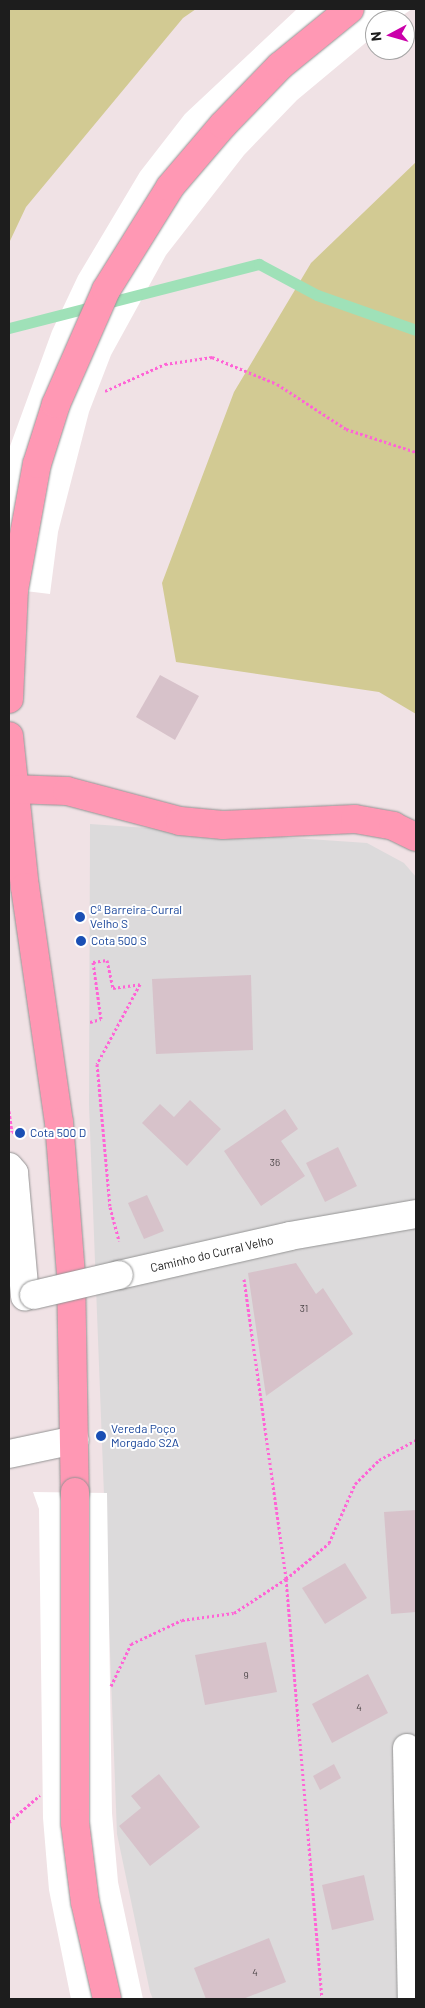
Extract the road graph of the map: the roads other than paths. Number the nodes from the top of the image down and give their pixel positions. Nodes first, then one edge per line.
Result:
1 (350, 9) edge
2 (9, 699) edge
3 (9, 736) edge
4 (13, 789) junction
5 (416, 836) edge
6 (9, 1167) edge
7 (12, 1195) edge
8 (416, 1214) edge
9 (23, 1297) edge
10 (75, 1440) junction
11 (9, 1454) edge
12 (406, 1748) dead end
13 (107, 1999) edge
14 (412, 1999) edge

1 - 2 main road
3 - 4 main road
4 - 5 main road
4 - 10 main road
6 - 7 street
7 - 9 street
8 - 9 street, Caminho do Curral Velho, bridge
10 - 11 street
10 - 13 main road, bridge
12 - 14 street

